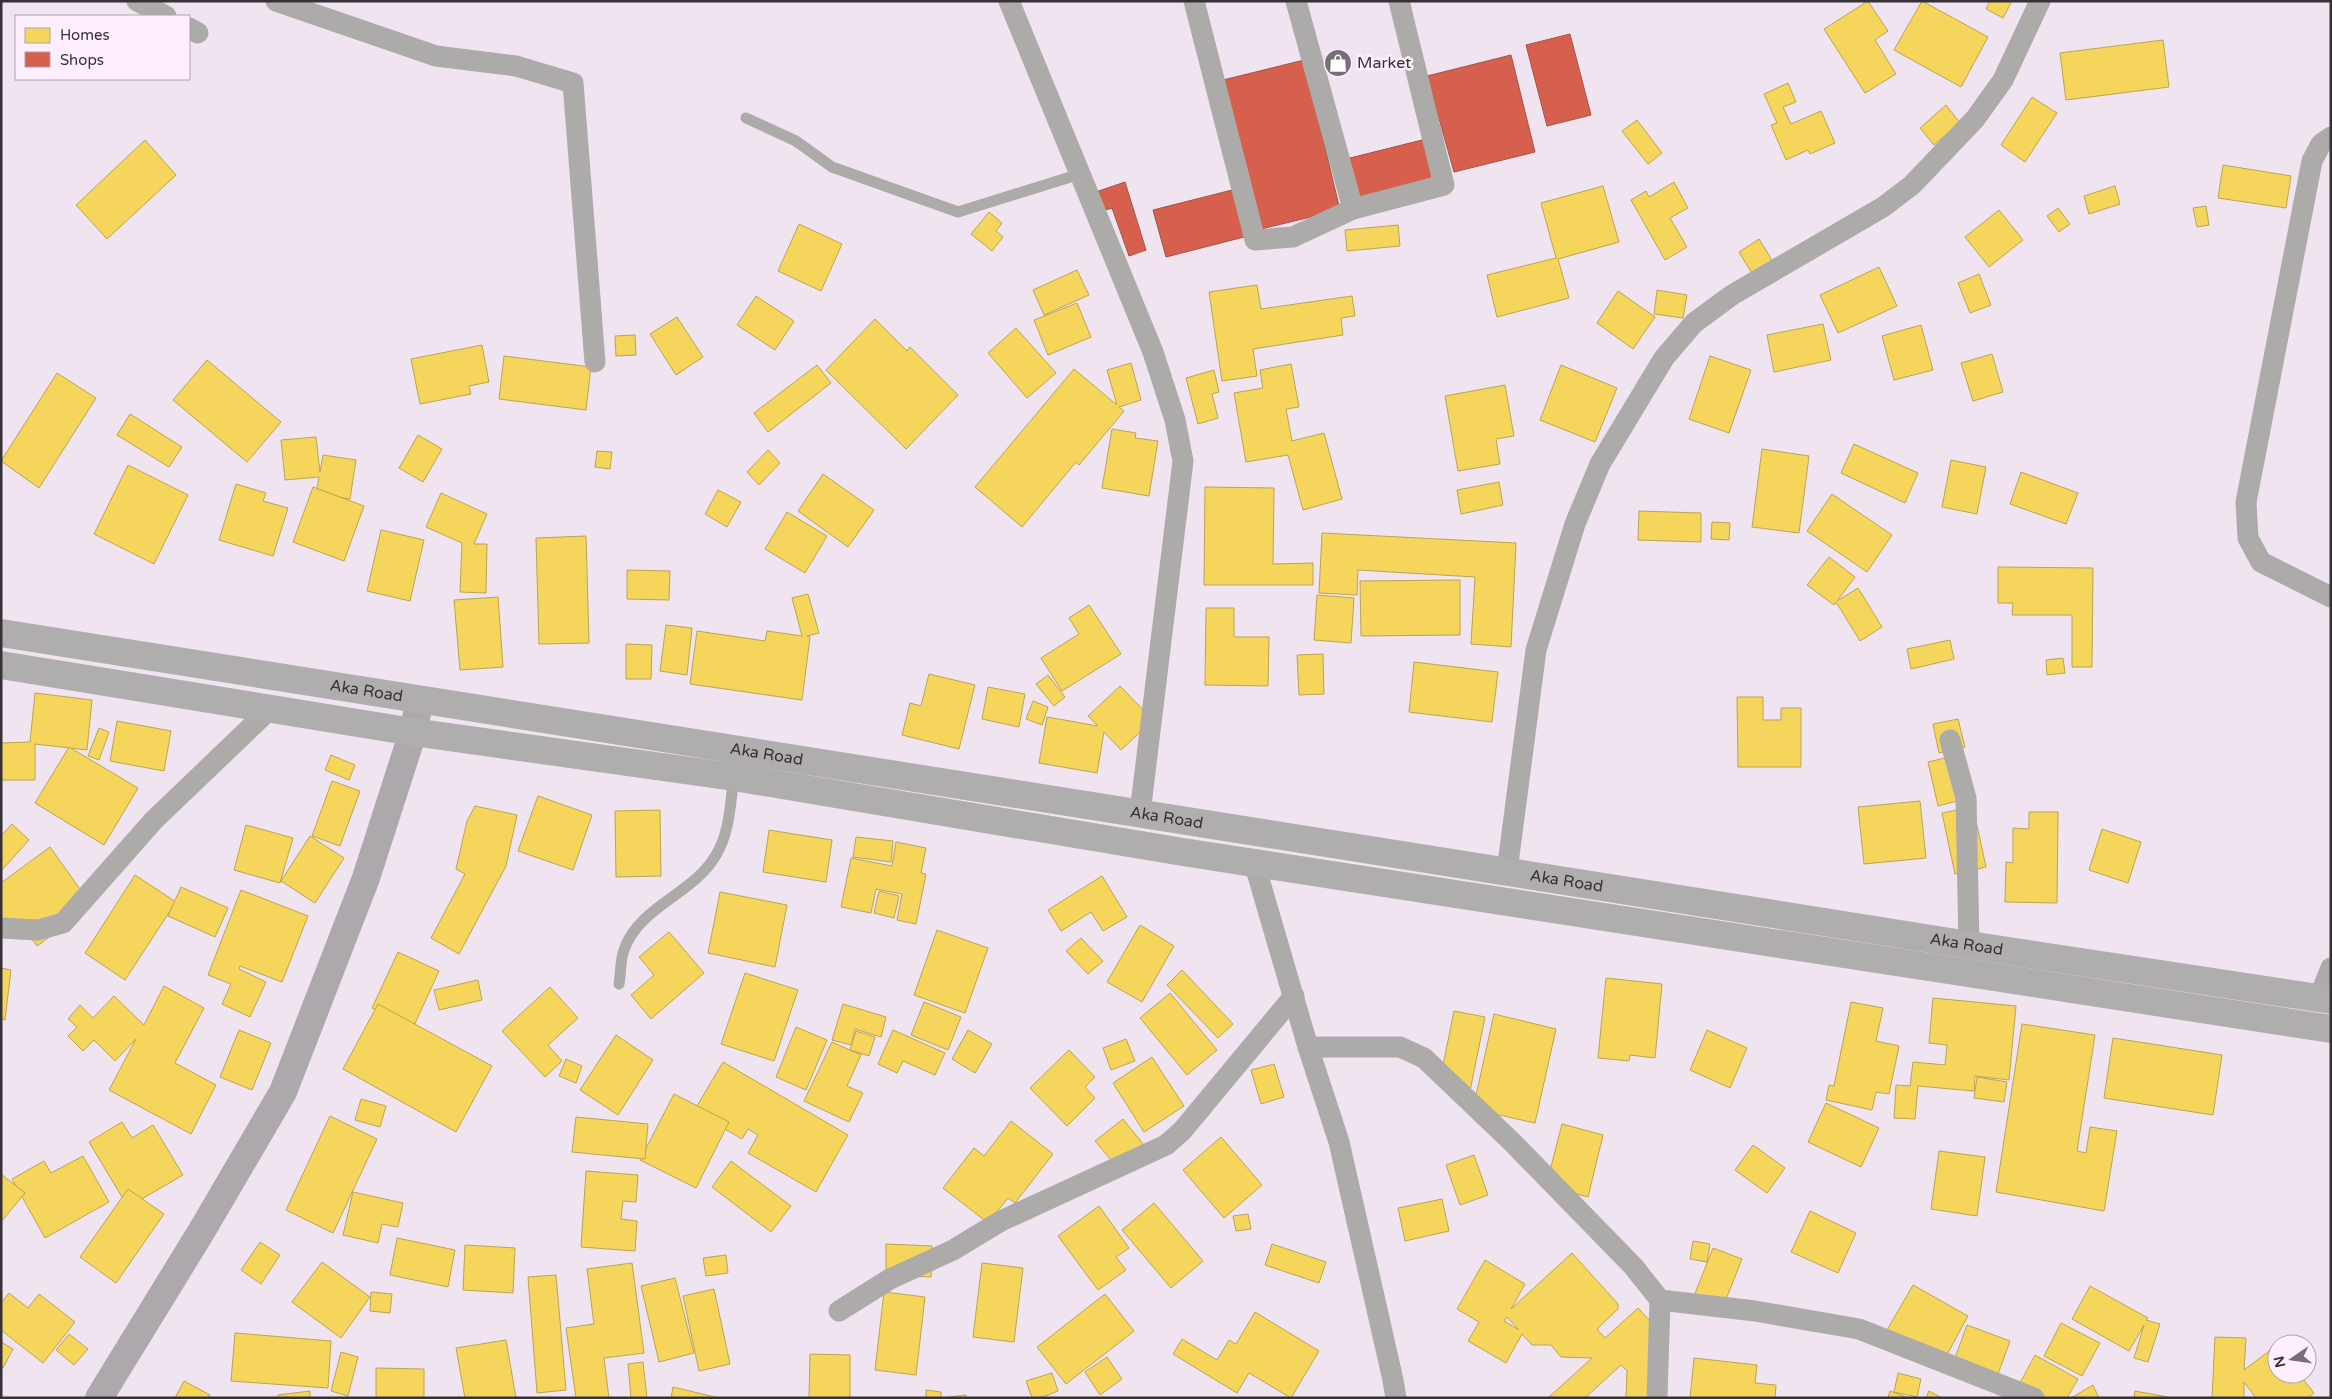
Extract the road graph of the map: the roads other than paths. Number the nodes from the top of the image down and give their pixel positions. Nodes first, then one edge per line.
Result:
1 (137, 1) edge
2 (276, 1) edge
3 (1009, 1) edge
4 (1194, 1) edge
5 (1296, 1) edge
6 (1399, 1) edge
7 (2040, 1) edge
8 (164, 15) edge
9 (746, 118) dead end
10 (2331, 137) edge
11 (1080, 174) junction
12 (1353, 209) junction
13 (595, 362) dead end
14 (2331, 597) edge
15 (1, 633) edge
16 (1, 665) edge
17 (420, 700) junction
18 (271, 708) junction
19 (413, 732) junction
20 (1950, 740) dead end
21 (734, 777) junction
22 (1140, 813) junction
23 (1254, 862) junction
24 (1507, 871) junction
25 (1, 928) edge
26 (1969, 945) junction
27 (2331, 968) edge
28 (620, 984) dead end
29 (1294, 996) junction
30 (2325, 999) edge
31 (2331, 1029) edge
32 (1308, 1047) junction
33 (1660, 1300) junction
34 (838, 1311) dead end
35 (99, 1398) edge
36 (1396, 1398) edge
37 (1657, 1398) edge
38 (2034, 1398) edge

1 - 8 street
2 - 13 street
3 - 11 street
4 - 12 street
5 - 12 street
6 - 12 street
7 - 24 street
9 - 11 lane
10 - 14 street
11 - 22 street
15 - 17 main road, Aka Road
16 - 18 main road, Aka Road
17 - 19 street
17 - 22 main road, Aka Road
18 - 19 main road, Aka Road
18 - 25 street
19 - 21 main road, Aka Road
19 - 35 street
20 - 26 street
21 - 23 main road, Aka Road
21 - 28 lane
22 - 24 main road, Aka Road
23 - 29 street
23 - 31 main road, Aka Road
24 - 26 main road, Aka Road
26 - 30 main road, Aka Road
27 - 30 street
29 - 32 street
29 - 34 street
32 - 33 street
32 - 36 street
33 - 37 street
33 - 38 street

